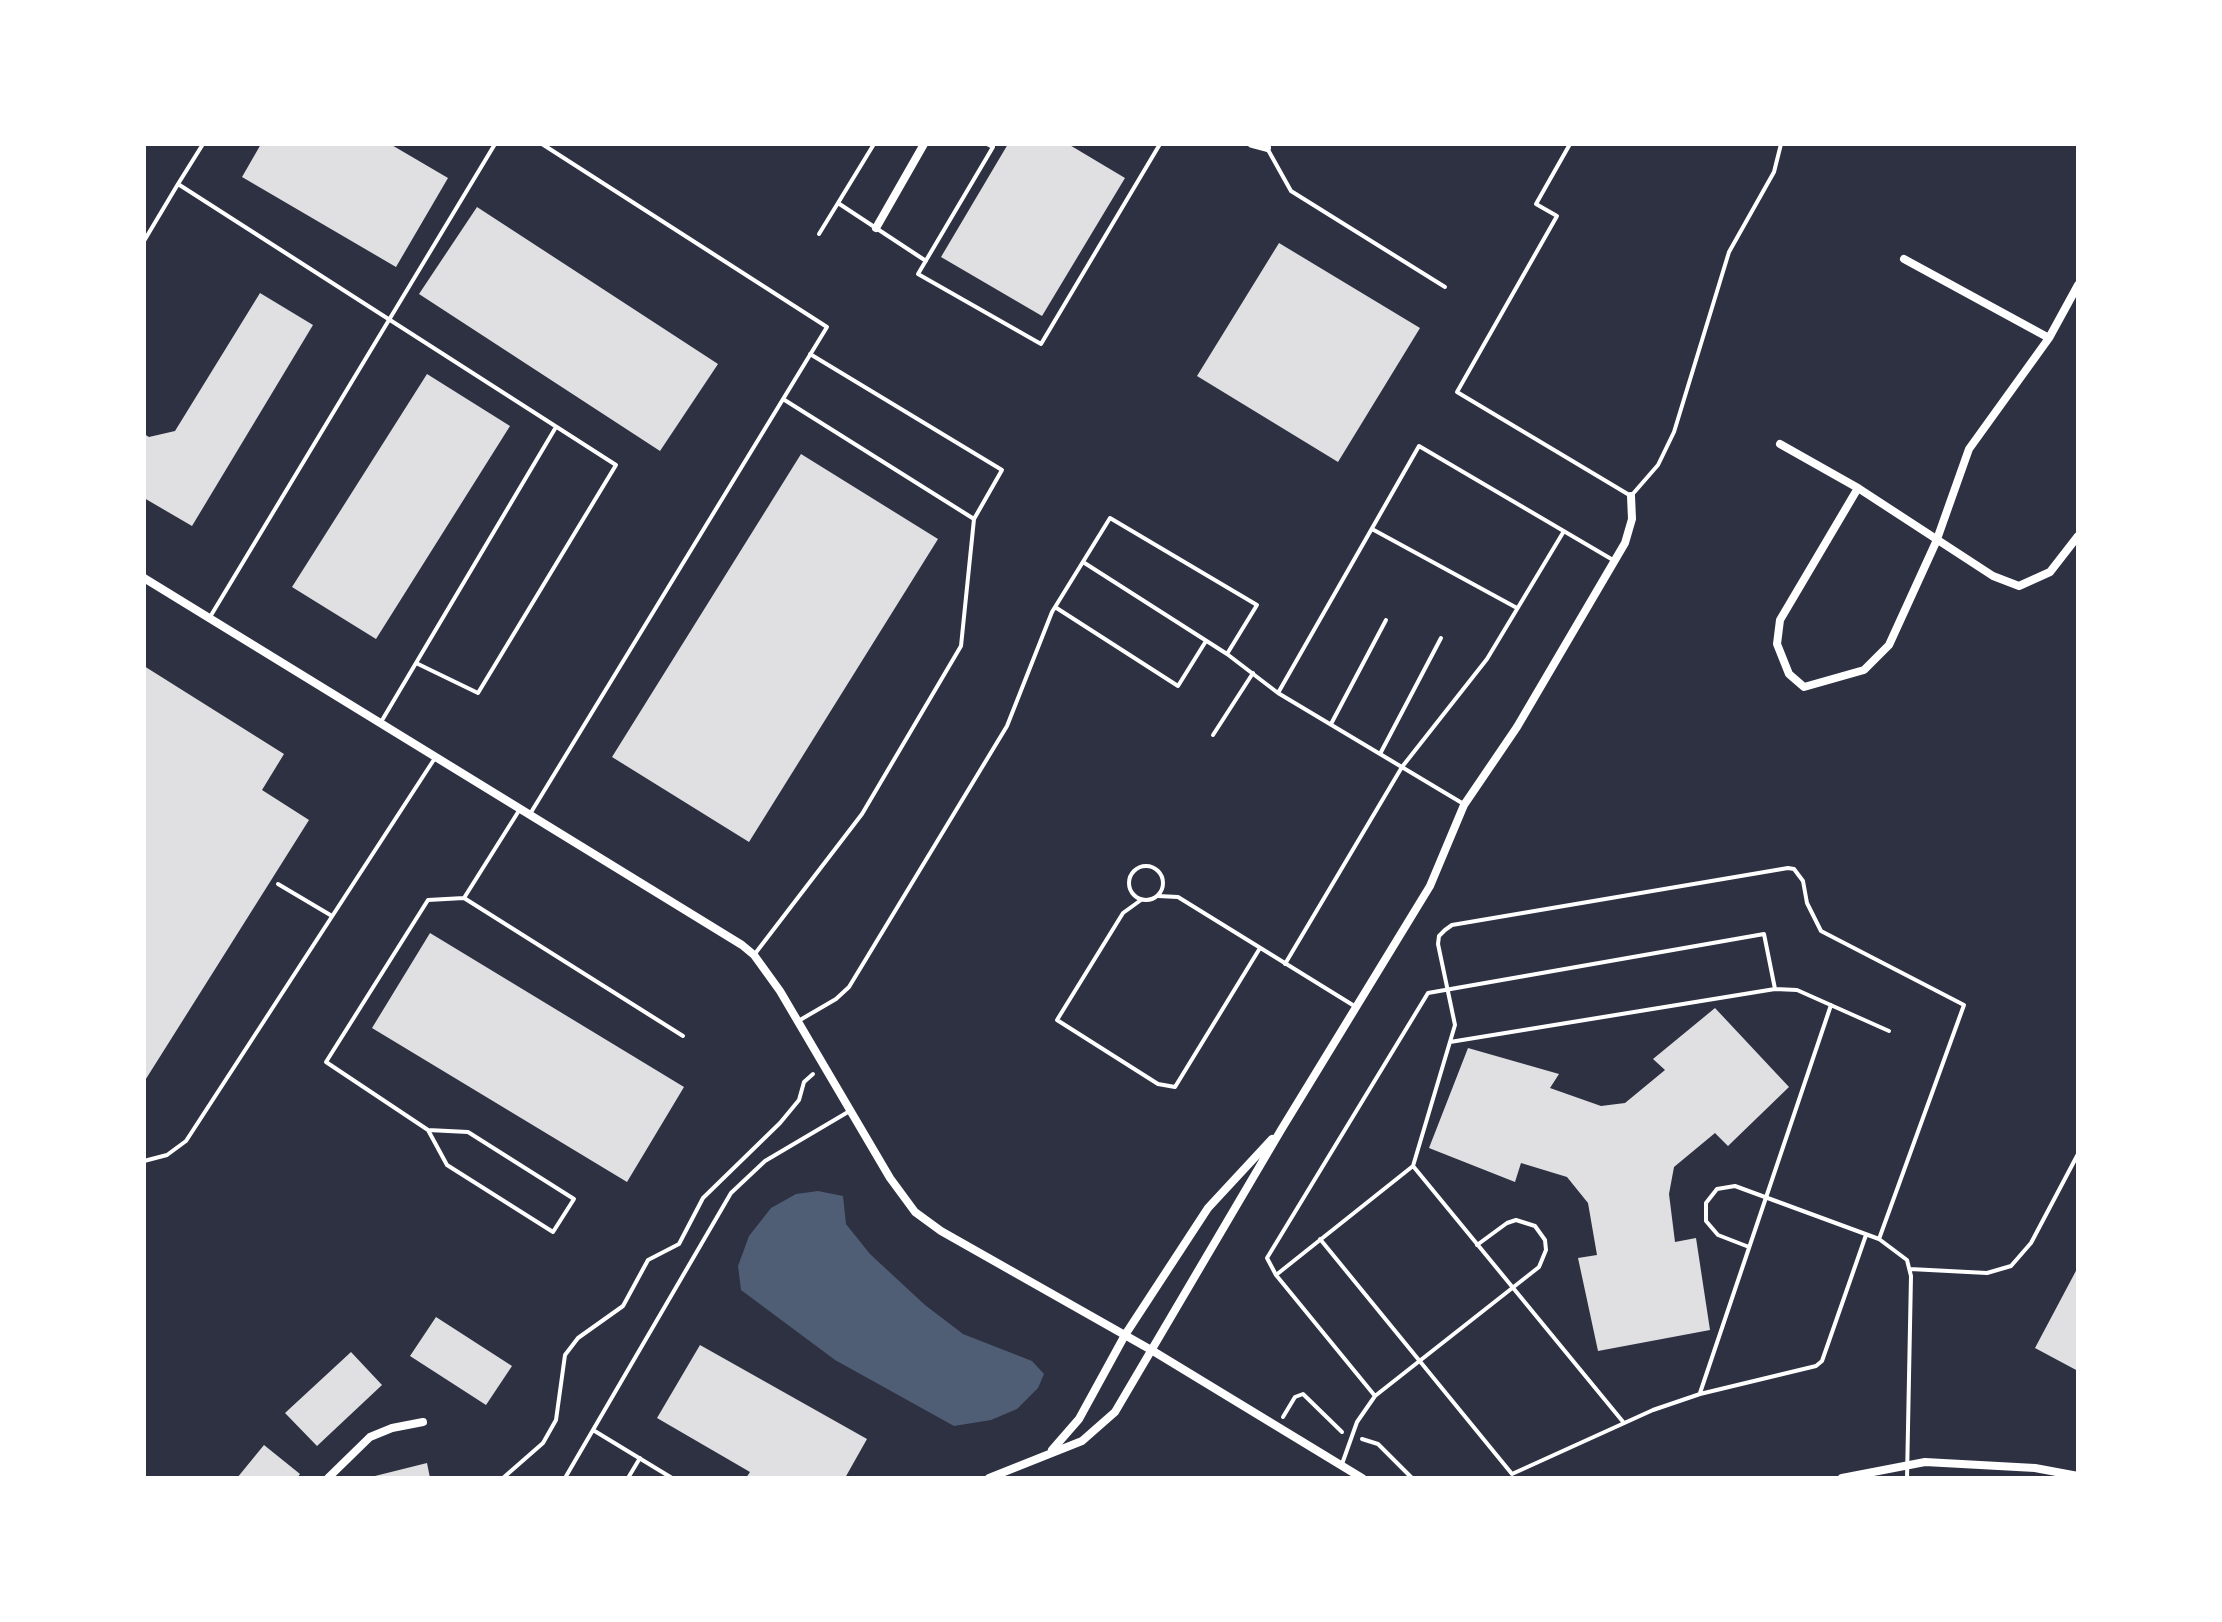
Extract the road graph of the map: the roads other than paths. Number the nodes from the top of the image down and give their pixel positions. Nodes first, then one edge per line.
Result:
1 (203, 144) edge
2 (495, 144) edge
3 (542, 144) edge
4 (874, 144) edge
5 (924, 144) edge
6 (987, 144) edge
7 (1160, 144) edge
8 (1252, 144) edge
9 (1570, 144) edge
10 (1781, 144) edge
11 (1267, 148) joint
12 (178, 184) junction
13 (838, 203) junction
14 (876, 228) junction
15 (819, 234) dead end
16 (144, 241) edge
17 (1904, 259) dead end
18 (926, 261) junction
19 (2078, 285) edge
20 (1445, 287) dead end
21 (389, 320) junction
22 (2049, 338) junction
23 (810, 354) junction
24 (783, 399) junction
25 (556, 427) junction
26 (1780, 444) dead end
27 (1858, 488) junction
28 (1631, 496) junction
29 (974, 519) junction
30 (1372, 529) junction
31 (1564, 531) junction
32 (2078, 536) edge
33 (1936, 542) junction
34 (1083, 562) junction
35 (1615, 562) junction
36 (144, 578) edge
37 (1055, 607) junction
38 (1517, 609) junction
39 (209, 619) junction
40 (1386, 620) dead end
41 (1441, 638) dead end
42 (1206, 641) junction
43 (1227, 654) junction
44 (416, 663) junction
45 (1253, 673) junction
46 (1278, 693) junction
47 (380, 724) junction
48 (1331, 724) junction
49 (1213, 735) dead end
50 (1380, 754) junction
51 (435, 758) junction
52 (1402, 767) junction
53 (1464, 805) junction
54 (520, 809) junction
55 (529, 815) junction
56 (278, 884) dead end
57 (1158, 896) junction
58 (464, 898) junction
59 (1141, 900) junction
60 (332, 916) junction
61 (1260, 948) junction
62 (754, 955) junction
63 (1285, 964) junction
64 (1775, 989) junction
65 (1447, 990) junction
66 (1831, 1005) junction
67 (1356, 1007) junction
68 (798, 1021) junction
69 (1889, 1031) dead end
70 (683, 1036) dead end
71 (1450, 1042) junction
72 (851, 1111) junction
73 (428, 1130) junction
74 (1281, 1130) junction
75 (2078, 1154) edge
76 (144, 1161) edge
77 (1413, 1166) junction
78 (1766, 1197) junction
79 (1866, 1235) junction
80 (1320, 1239) junction
81 (1879, 1239) junction
82 (1477, 1245) junction
83 (1749, 1247) junction
84 (1910, 1269) junction
85 (1276, 1275) junction
86 (1513, 1288) junction
87 (1125, 1335) junction
88 (1153, 1351) junction
89 (1419, 1361) junction
90 (1700, 1394) junction
91 (1375, 1396) junction
92 (423, 1422) dead end
93 (1624, 1423) junction
94 (593, 1430) junction
95 (1049, 1453) junction
96 (640, 1458) junction
97 (1342, 1464) junction
98 (1907, 1465) junction
99 (1000, 1476) edge
100 (2078, 1476) edge
101 (328, 1478) edge
102 (565, 1478) edge
103 (628, 1478) edge
104 (672, 1478) edge
105 (989, 1478) edge
106 (1362, 1478) edge
107 (1842, 1478) edge
108 (1907, 1478) edge

1 - 12 lane
2 - 21 lane
3 - 23 lane
4 - 13 lane
5 - 14 street
6 - 18 lane
7 - 18 lane
8 - 11 street
9 - 28 lane
10 - 28 lane
11 - 20 lane
12 - 16 lane
12 - 21 lane
13 - 14 lane
13 - 15 lane
14 - 18 lane
17 - 22 street
19 - 22 street
21 - 25 lane
21 - 39 lane
22 - 33 street
23 - 24 lane
23 - 29 lane
24 - 29 lane
24 - 55 lane
25 - 44 lane
25 - 44 lane
26 - 27 street
27 - 33 street
27 - 33 street
28 - 35 street
29 - 62 lane
30 - 31 lane
30 - 38 lane
30 - 46 lane
31 - 35 lane
31 - 38 lane
32 - 33 street
34 - 37 lane
34 - 42 lane
34 - 43 lane
35 - 53 street
36 - 39 street
37 - 42 lane
37 - 68 lane
38 - 52 lane
39 - 47 street
40 - 48 lane
41 - 50 lane
42 - 43 lane
43 - 45 lane
44 - 47 lane
45 - 46 lane
45 - 49 lane
46 - 48 lane
47 - 51 street
48 - 50 lane
50 - 52 lane
51 - 54 street
51 - 60 lane
52 - 53 lane
52 - 63 lane
53 - 67 street
54 - 55 street
54 - 58 lane
55 - 62 street
56 - 60 lane
57 - 59 lane
57 - 59 lane
57 - 61 lane
58 - 70 lane
58 - 73 lane
59 - 61 lane
60 - 76 lane
61 - 63 lane
62 - 68 street
63 - 67 lane
64 - 65 lane
64 - 66 lane
64 - 71 lane
65 - 71 lane
65 - 81 lane
65 - 85 lane
66 - 69 lane
66 - 78 lane
67 - 74 street
68 - 72 street
71 - 77 lane
72 - 87 street
72 - 94 lane
73 - 73 lane
74 - 87 street
74 - 88 street
75 - 84 lane
77 - 80 lane
77 - 82 lane
78 - 79 lane
78 - 83 lane
78 - 83 lane
79 - 81 lane
79 - 90 lane
80 - 85 lane
80 - 89 lane
81 - 84 lane
82 - 86 lane
82 - 86 lane
83 - 90 lane
84 - 98 lane
85 - 91 lane
86 - 89 lane
86 - 93 lane
87 - 88 street
87 - 95 street
88 - 95 street
88 - 97 street
89 - 91 lane
89 - 93 lane
90 - 93 lane
91 - 97 lane
92 - 101 street
94 - 96 lane
94 - 102 lane
95 - 99 street
96 - 103 lane
96 - 104 lane
97 - 106 street
98 - 100 street
98 - 107 street
98 - 108 lane
99 - 105 street

